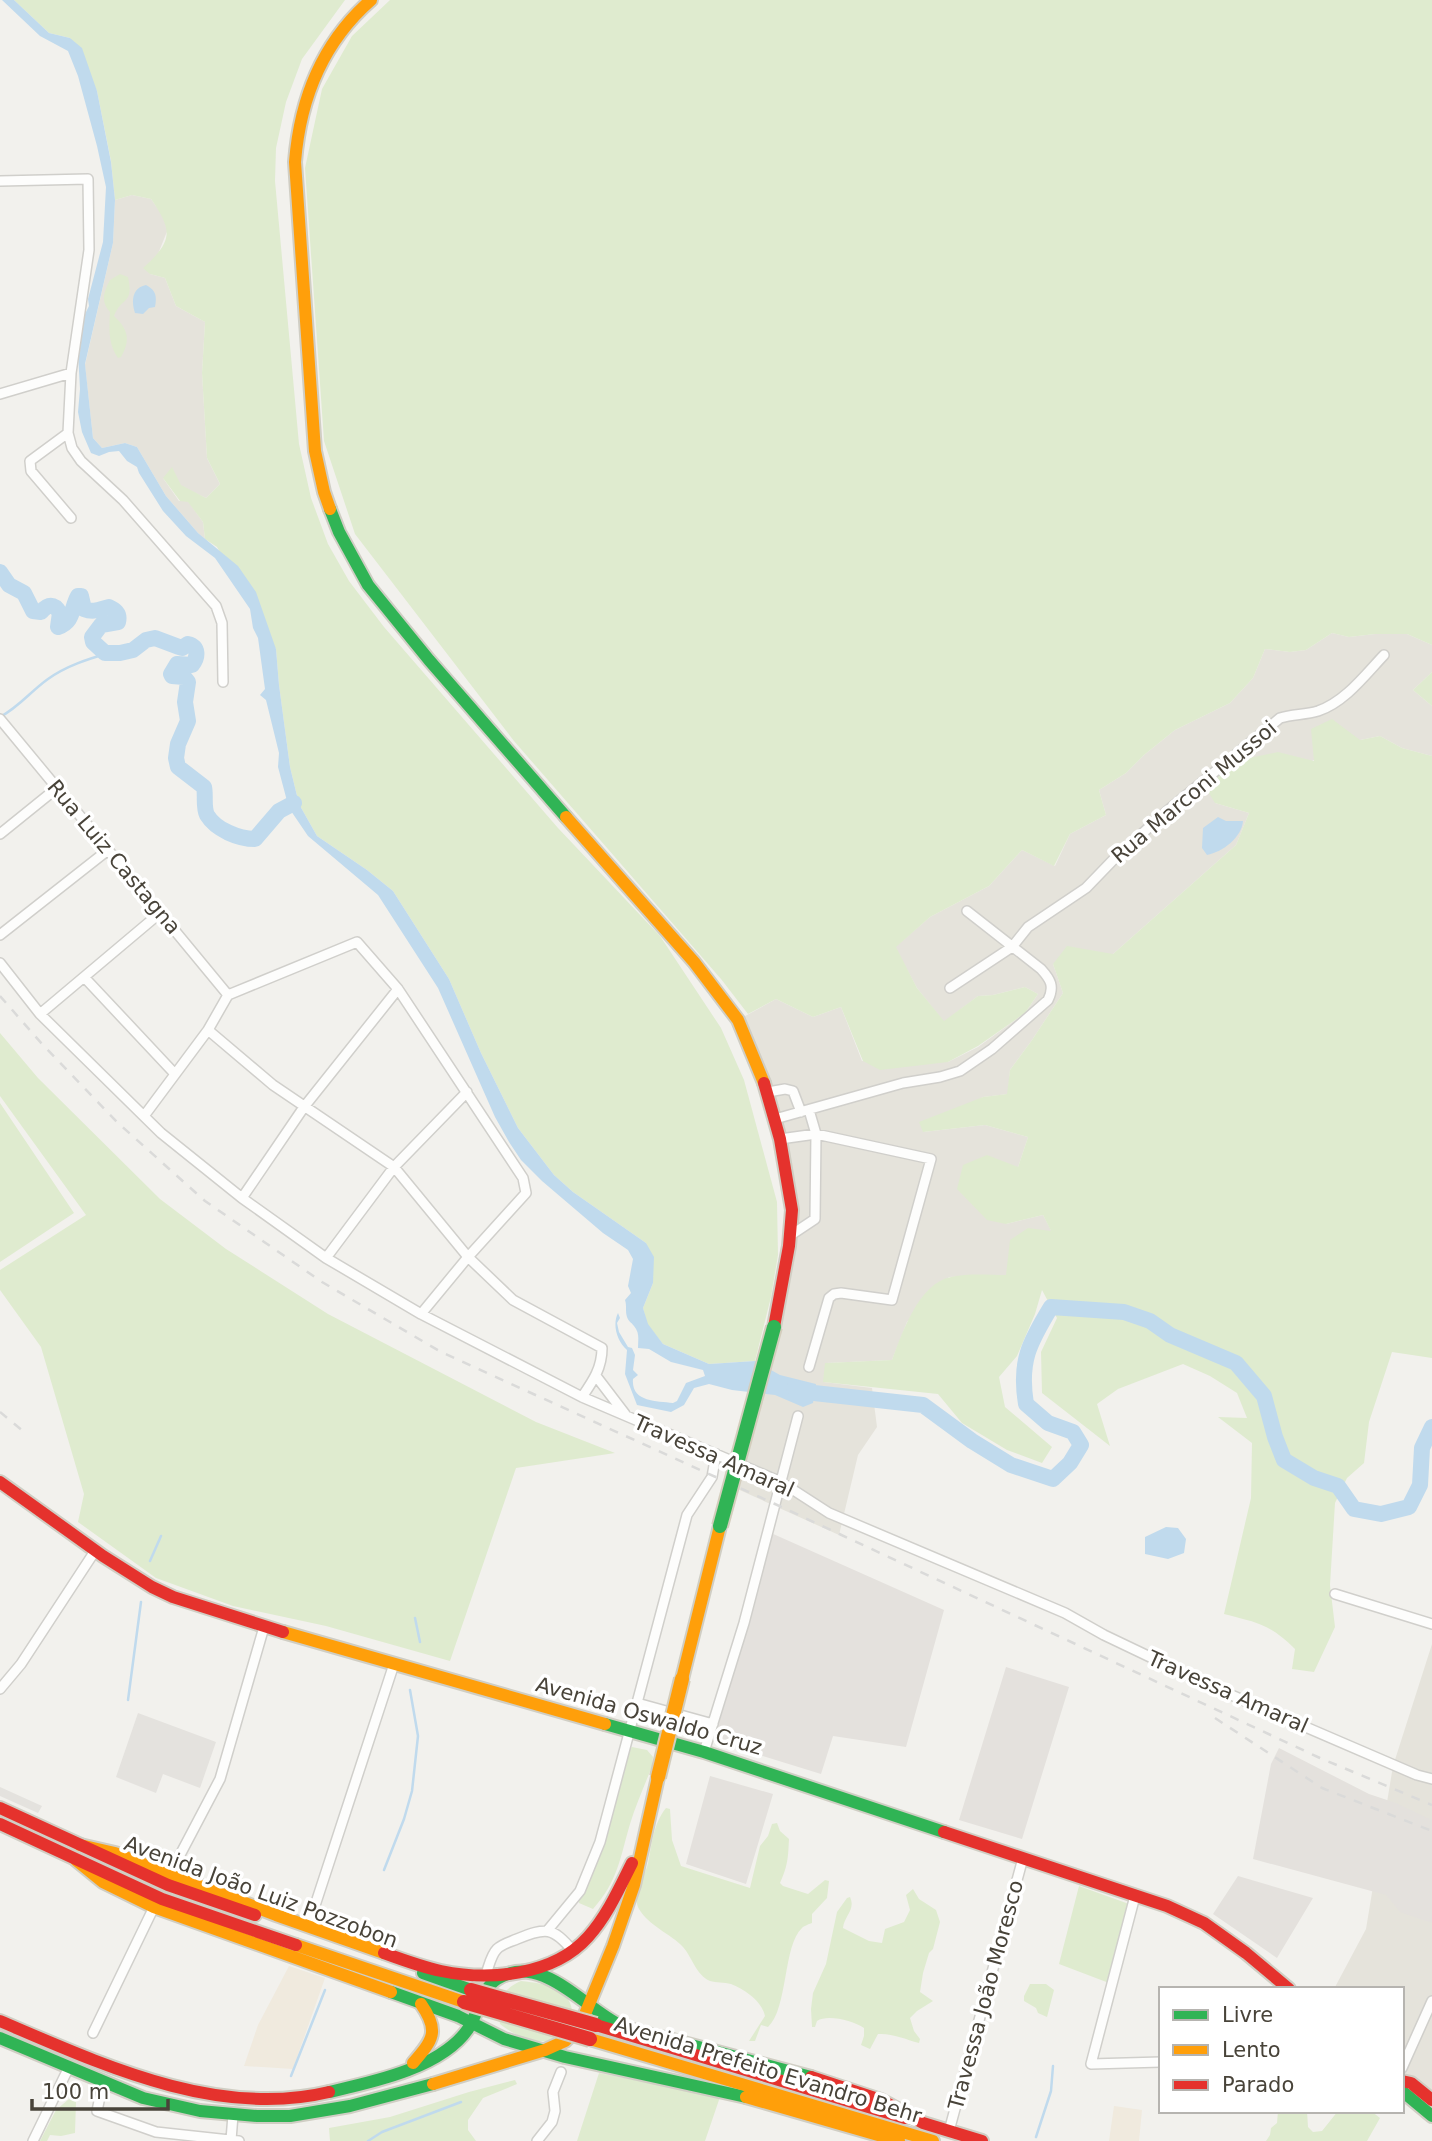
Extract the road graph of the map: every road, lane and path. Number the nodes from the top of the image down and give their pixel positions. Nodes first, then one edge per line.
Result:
1 (371, 0) edge
2 (0, 181) edge
3 (71, 373) junction
4 (0, 394) edge
5 (68, 433) junction
6 (71, 518) dead end
7 (1384, 655) dead end
8 (223, 682) dead end
9 (1, 723) edge
10 (57, 788) junction
11 (0, 834) edge
12 (108, 850) junction
13 (967, 911) dead end
14 (160, 913) junction
15 (0, 936) edge
16 (1012, 947) junction
17 (0, 963) edge
18 (84, 977) junction
19 (950, 988) dead end
20 (398, 989) junction
21 (228, 995) junction
22 (40, 1014) junction
23 (208, 1030) junction
24 (175, 1074) junction
25 (467, 1092) junction
26 (768, 1092) junction
27 (304, 1107) junction
28 (805, 1111) junction
29 (144, 1116) junction
30 (775, 1119) junction
31 (816, 1134) junction
32 (780, 1139) junction
33 (394, 1167) junction
34 (242, 1198) junction
35 (791, 1235) junction
36 (468, 1257) junction
37 (326, 1258) junction
38 (421, 1314) junction
39 (809, 1367) dead end
40 (597, 1376) junction
41 (582, 1397) junction
42 (798, 1416) dead end
43 (627, 1417) junction
44 (716, 1454) junction
45 (0, 1482) edge
46 (780, 1482) junction
47 (95, 1550) junction
48 (1335, 1594) dead end
49 (1432, 1625) edge
50 (264, 1627) junction
51 (394, 1664) junction
52 (0, 1689) edge
53 (637, 1703) junction
54 (713, 1724) junction
55 (629, 1731) junction
56 (704, 1752) junction
57 (1432, 1779) edge
58 (0, 1808) edge
59 (0, 1824) edge
60 (642, 1842) junction
61 (78, 1853) junction
62 (1023, 1858) junction
63 (170, 1874) junction
64 (1135, 1896) junction
65 (154, 1907) junction
66 (308, 1927) junction
67 (547, 1931) junction
68 (573, 1951) junction
69 (516, 1973) junction
70 (486, 1974) junction
71 (1287, 1987) edge
72 (1432, 2001) edge
73 (421, 2004) junction
74 (588, 2004) junction
75 (0, 2021) edge
76 (472, 2022) junction
77 (593, 2032) junction
78 (93, 2033) dead end
79 (0, 2038) edge
80 (545, 2050) junction
81 (1159, 2062) edge
82 (1404, 2064) edge
83 (69, 2067) junction
84 (409, 2068) junction
85 (561, 2071) dead end
86 (1404, 2081) edge
87 (103, 2082) junction
88 (1404, 2093) edge
89 (1432, 2100) edge
90 (233, 2115) junction
91 (1432, 2116) edge
92 (923, 2123) junction
93 (949, 2131) junction
94 (231, 2140) edge
95 (33, 2141) edge
96 (239, 2141) edge
97 (537, 2141) edge
98 (899, 2141) edge
99 (933, 2141) edge
100 (982, 2141) edge

1 - 26 main road
2 - 3 street
3 - 4 street
3 - 5 street
5 - 6 street
5 - 8 street
7 - 16 street, Rua Marconi Mussoi
9 - 10 street, Rua Luiz Castagna
10 - 11 street
10 - 12 street, Rua Luiz Castagna
12 - 14 street, Rua Luiz Castagna
12 - 15 street
13 - 16 street
14 - 18 street
14 - 21 street, Rua Luiz Castagna
16 - 19 street, Rua Marconi Mussoi
16 - 28 street
17 - 22 street, Travessa Amaral
18 - 22 street
18 - 24 street
20 - 21 street
20 - 25 street
20 - 27 street
21 - 23 street
22 - 29 street, Travessa Amaral
23 - 24 street
23 - 27 street
24 - 29 street
25 - 33 street
25 - 36 street
26 - 28 street
26 - 30 main road
27 - 33 street
27 - 34 street
28 - 30 street
28 - 31 street
29 - 34 street, Travessa Amaral
30 - 32 main road
31 - 32 street
31 - 35 street
31 - 39 street
32 - 35 main road
33 - 36 street
33 - 37 street
34 - 37 street, Travessa Amaral
35 - 60 main road, bridge
36 - 38 street
36 - 40 street
37 - 38 street, Travessa Amaral
38 - 41 street, Travessa Amaral
40 - 41 street
40 - 43 street
41 - 43 street, Travessa Amaral
42 - 46 street
43 - 44 street, Travessa Amaral
44 - 46 street, Travessa Amaral
44 - 53 street
45 - 47 main road, Avenida Oswaldo Cruz
46 - 54 street
46 - 57 street, Travessa Amaral
47 - 50 main road, Avenida Oswaldo Cruz
47 - 52 street
48 - 49 street
50 - 51 main road, Avenida Oswaldo Cruz
50 - 63 street
51 - 55 main road, Avenida Oswaldo Cruz
51 - 66 street
53 - 54 street
53 - 55 street
54 - 56 street
55 - 56 main road, Avenida Oswaldo Cruz
55 - 67 street
56 - 62 main road, Avenida Oswaldo Cruz
58 - 61 main road, Avenida João Luiz Pozzobon
59 - 61 main road, Avenida João Luiz Pozzobon
60 - 68 main road
60 - 74 main road
61 - 63 main road
61 - 65 main road
61 - 77 main road, Avenida João Luiz Pozzobon, bridge
62 - 64 main road, Avenida Oswaldo Cruz
62 - 93 street, Travessa João Moresco
63 - 66 main road
64 - 71 main road, Avenida Oswaldo Cruz
64 - 81 street
65 - 73 main road
65 - 78 street
66 - 70 main road
67 - 68 street
67 - 70 street
68 - 69 main road
69 - 70 main road
69 - 74 main road
69 - 76 main road
72 - 82 street
73 - 76 main road
73 - 84 main road
74 - 80 main road
74 - 92 main road, Avenida Prefeito Evandro Behr
75 - 84 main road
76 - 80 main road
76 - 84 main road
77 - 92 main road, Avenida Prefeito Evandro Behr
77 - 99 main road, Avenida Prefeito Evandro Behr
79 - 83 main road
80 - 90 main road
80 - 98 main road, Avenida Prefeito Evandro Behr
83 - 87 main road
83 - 95 street
85 - 97 street
86 - 89 main road
87 - 90 main road
87 - 94 street
88 - 91 main road
90 - 94 street
92 - 93 main road, Avenida Prefeito Evandro Behr
93 - 100 main road, Avenida Prefeito Evandro Behr
94 - 96 street

